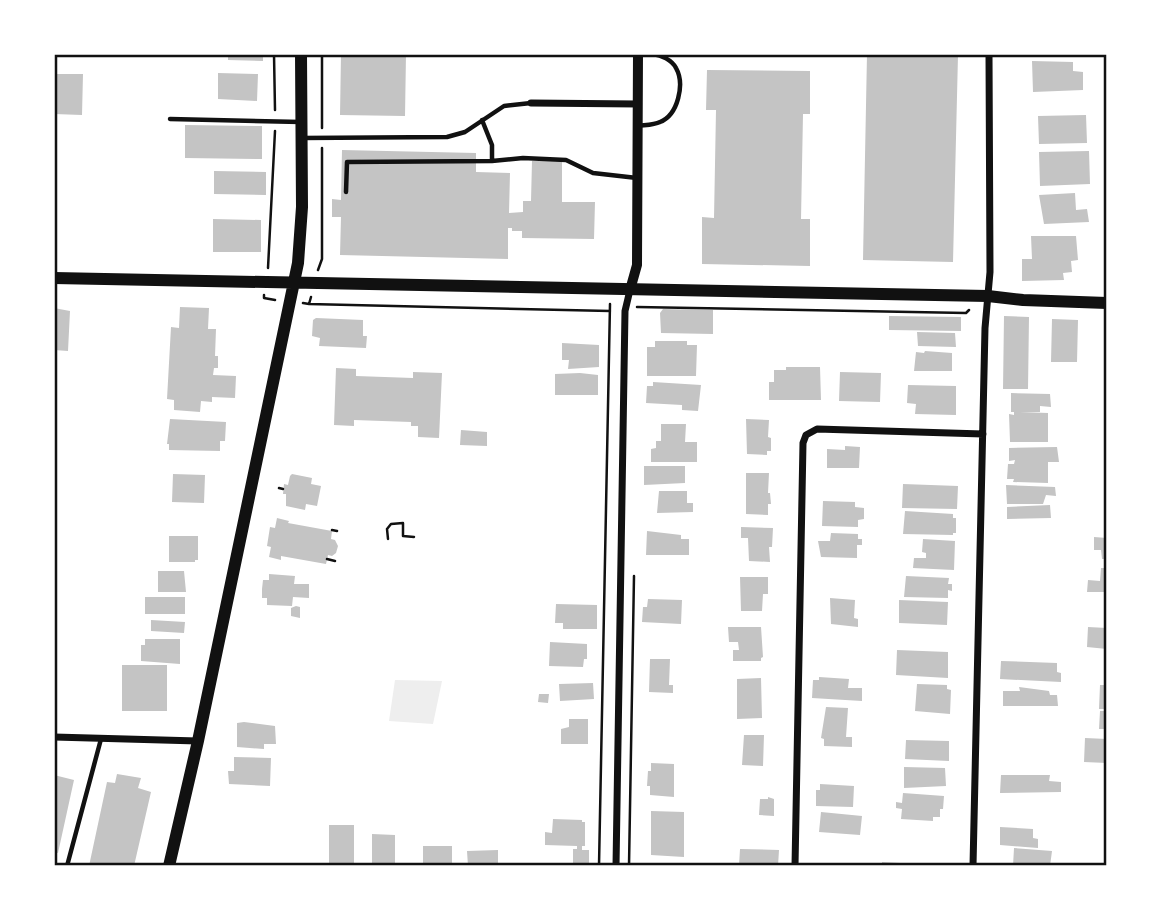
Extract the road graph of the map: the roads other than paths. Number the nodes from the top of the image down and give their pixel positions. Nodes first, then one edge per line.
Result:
1 (301, 54) edge
2 (638, 54) edge
3 (653, 54) edge
4 (989, 54) edge
5 (531, 103) joint
6 (638, 104) junction
7 (170, 119) dead end
8 (482, 120) junction
9 (301, 122) junction
10 (637, 126) junction
11 (302, 138) junction
12 (492, 162) junction
13 (637, 178) junction
14 (346, 192) dead end
15 (54, 278) edge
16 (293, 281) junction
17 (630, 290) junction
18 (988, 296) junction
19 (1107, 303) edge
20 (983, 434) junction
21 (54, 737) edge
22 (101, 738) junction
23 (198, 741) junction
24 (67, 866) edge
25 (169, 866) edge
26 (616, 866) edge
27 (795, 866) edge
28 (973, 866) edge

1 - 9 main road
2 - 6 street
3 - 10 lane
4 - 18 street
5 - 6 street
5 - 8 lane
6 - 10 street
7 - 9 lane
8 - 11 lane
8 - 12 lane
9 - 11 main road
10 - 13 street
11 - 16 main road
12 - 13 lane
12 - 14 lane
13 - 17 street
15 - 16 main road
16 - 17 main road
16 - 23 main road
17 - 18 main road
17 - 26 street
18 - 19 main road
18 - 20 street
20 - 27 street
20 - 28 street
21 - 22 street
22 - 23 street
22 - 24 lane
23 - 25 main road

